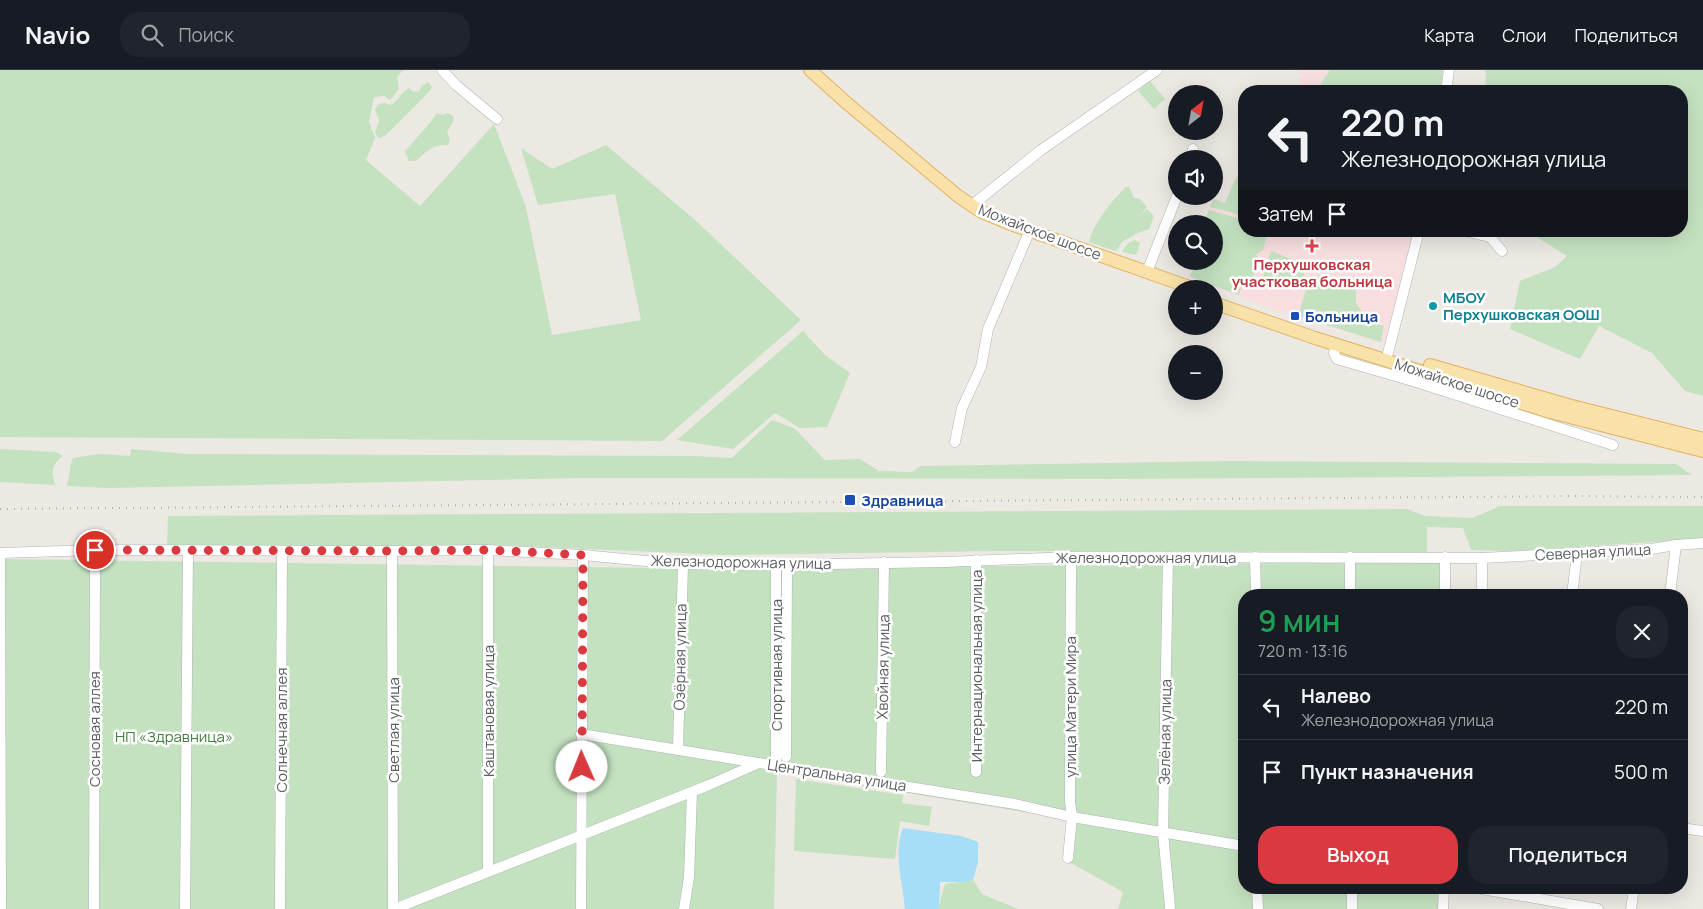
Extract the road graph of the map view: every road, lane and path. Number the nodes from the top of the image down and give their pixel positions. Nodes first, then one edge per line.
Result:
1 (442, 70) edge
2 (800, 70) edge
3 (810, 70) edge
4 (1158, 70) edge
5 (1449, 70) edge
6 (1447, 85) edge
7 (497, 119) dead end
8 (1173, 205) edge
9 (972, 206) junction
10 (1027, 237) junction
11 (1417, 237) edge
12 (1490, 237) edge
13 (1502, 251) dead end
14 (1147, 272) junction
15 (1169, 280) edge
16 (1168, 287) edge
17 (1223, 299) edge
18 (1223, 306) edge
19 (1336, 345) junction
20 (1388, 353) junction
21 (1642, 430) junction
22 (1703, 439) edge
23 (955, 442) dead end
24 (1613, 444) dead end
25 (1703, 450) edge
26 (1703, 543) edge
27 (1676, 545) junction
28 (95, 550) junction
29 (188, 550) junction
30 (282, 550) junction
31 (488, 550) junction
32 (392, 551) junction
33 (0, 553) edge
34 (1577, 554) junction
35 (583, 555) junction
36 (1071, 557) junction
37 (1168, 557) junction
38 (1255, 557) junction
39 (1350, 557) junction
40 (1445, 557) junction
41 (1482, 558) junction
42 (976, 560) junction
43 (884, 562) junction
44 (683, 564) junction
45 (776, 565) junction
46 (788, 565) junction
47 (1256, 589) edge
48 (1350, 589) edge
49 (1445, 589) edge
50 (1482, 589) edge
51 (1573, 589) edge
52 (1671, 589) edge
53 (581, 734) junction
54 (678, 750) junction
55 (786, 757) dead end
56 (759, 763) junction
57 (776, 766) junction
58 (881, 772) dead end
59 (976, 772) dead end
60 (692, 792) junction
61 (1072, 817) junction
62 (1688, 829) edge
63 (1703, 831) edge
64 (1163, 833) junction
65 (582, 835) junction
66 (1238, 845) edge
67 (1068, 858) dead end
68 (488, 872) junction
69 (1257, 894) edge
70 (1352, 894) edge
71 (1444, 894) edge
72 (1514, 894) edge
73 (1633, 894) edge
74 (1170, 906) dead end
75 (1258, 908) edge
76 (1, 909) edge
77 (94, 909) edge
78 (186, 909) edge
79 (280, 909) edge
80 (393, 909) edge
81 (581, 909) edge
82 (684, 909) edge
83 (1352, 909) edge
84 (1443, 909) edge
85 (1598, 909) edge
86 (1631, 909) edge

1 - 7 street
2 - 10 main road, Можайское шоссе
3 - 9 main road, Можайское шоссе
4 - 9 street
5 - 6 street
8 - 14 street
9 - 14 main road, Можайское шоссе
10 - 16 main road, Можайское шоссе
10 - 23 street
11 - 20 street
12 - 13 street
14 - 15 main road, Можайское шоссе
17 - 20 main road, Можайское шоссе
18 - 19 main road, Можайское шоссе
19 - 21 main road, Можайское шоссе
19 - 24 street
20 - 21 main road, Можайское шоссе
21 - 22 main road, Можайское шоссе
21 - 25 main road, Можайское шоссе
26 - 27 street, Северная улица
27 - 34 street, Северная улица
27 - 52 street
28 - 29 street, Железнодорожная улица
28 - 33 street, Железнодорожная улица
28 - 77 street, Сосновая аллея
29 - 30 street, Железнодорожная улица
29 - 78 street
30 - 32 street, Железнодорожная улица
30 - 79 street, Солнечная аллея
31 - 32 street, Железнодорожная улица
31 - 35 street, Железнодорожная улица
31 - 68 street, Каштановая улица
32 - 80 street, Светлая улица
33 - 76 street
34 - 41 street, Северная улица
34 - 51 street
35 - 44 street, Железнодорожная улица
35 - 53 street
36 - 37 street, Железнодорожная улица
36 - 42 street, Железнодорожная улица
36 - 61 street, улица Матери Мира
37 - 38 street, Железнодорожная улица
37 - 64 street, Зелёная улица
38 - 39 street, Железнодорожная улица
38 - 47 street
39 - 40 street, Железнодорожная улица
39 - 48 street
40 - 41 street, Железнодорожная улица
40 - 49 street
41 - 50 street
42 - 43 street, Железнодорожная улица
42 - 59 street, Интернациональная улица
43 - 46 street, Железнодорожная улица
43 - 58 street, Хвойная улица
44 - 45 street, Железнодорожная улица
44 - 54 street, Озёрная улица
45 - 46 street, Железнодорожная улица
45 - 57 street, Спортивная улица
46 - 55 street
53 - 54 street
53 - 65 street
54 - 56 street
56 - 57 street, Центральная улица
56 - 60 street, Центральная улица
57 - 61 street, Центральная улица
60 - 65 street, Центральная улица
60 - 82 street
61 - 64 street, Центральная улица
61 - 67 street, улица Матери Мира
62 - 63 street
64 - 66 street, Центральная улица
64 - 74 street, Зелёная улица
65 - 68 street, Центральная улица
65 - 81 street
68 - 80 street, Центральная улица
69 - 75 street
70 - 83 street
71 - 84 street
72 - 85 street
73 - 86 street

